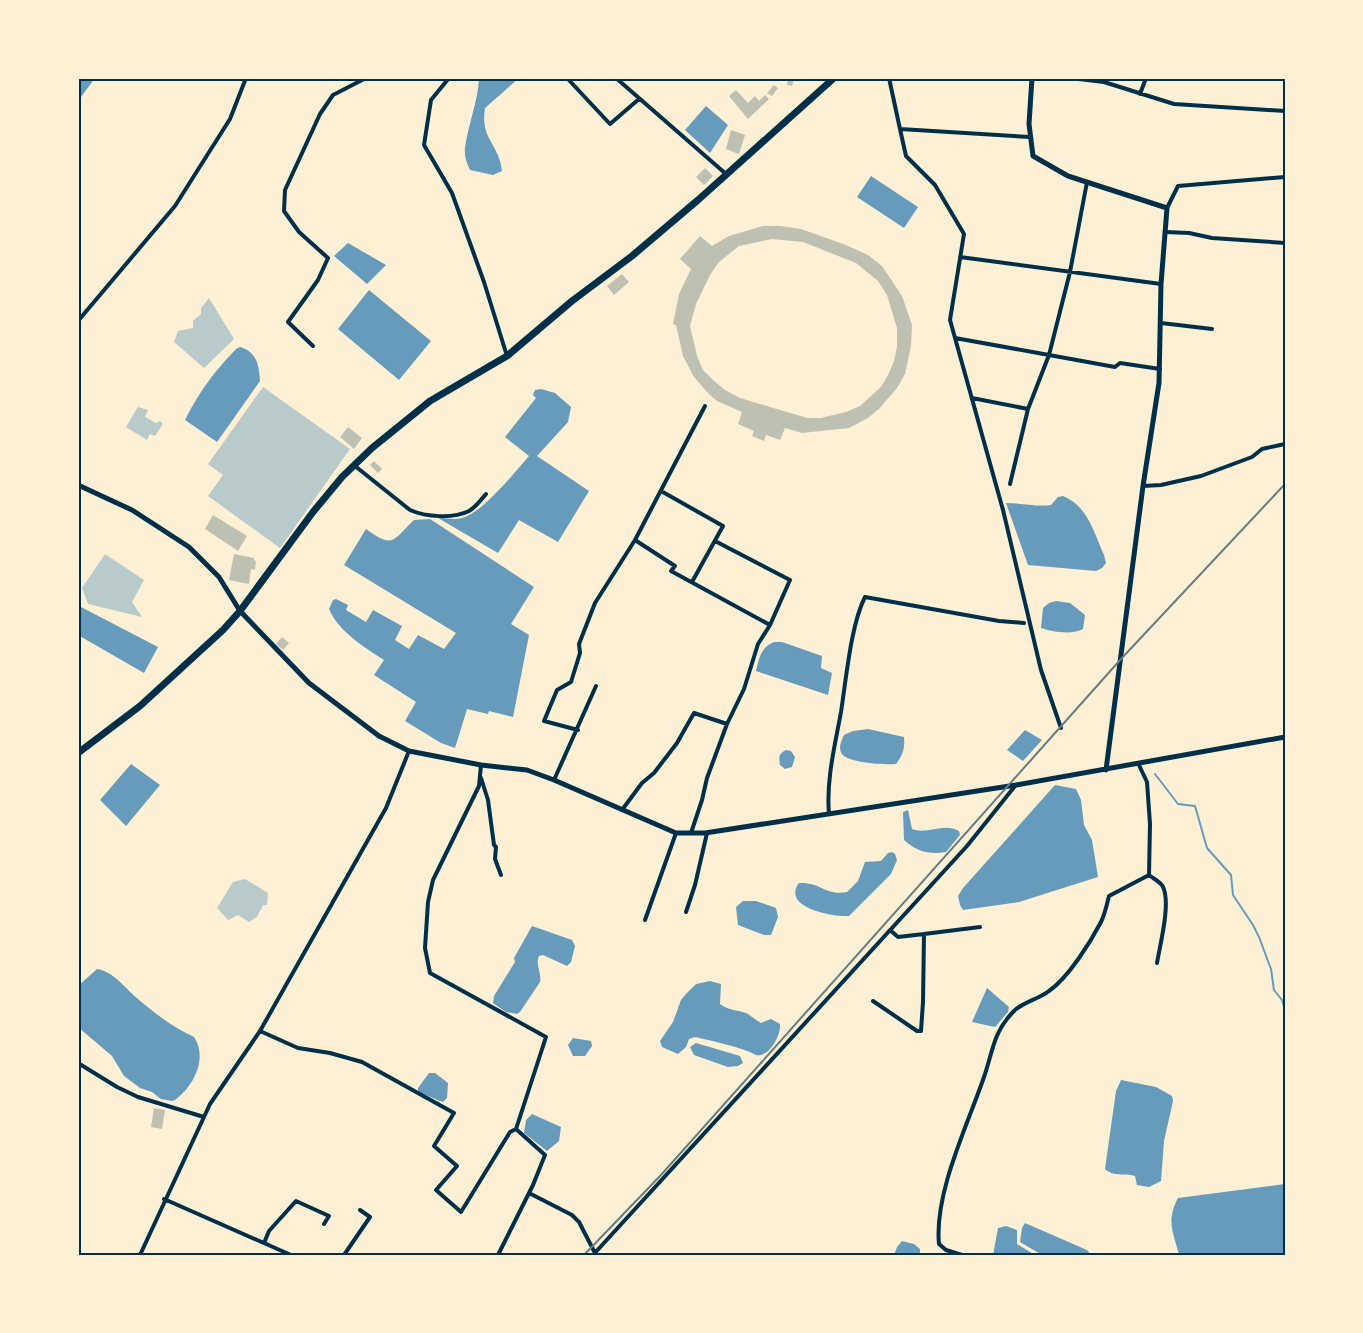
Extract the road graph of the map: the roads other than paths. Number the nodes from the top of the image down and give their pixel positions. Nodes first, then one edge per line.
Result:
1 (246, 78) edge
2 (366, 78) edge
3 (449, 78) edge
4 (567, 78) edge
5 (616, 78) edge
6 (834, 78) edge
7 (889, 78) edge
8 (1032, 78) edge
9 (1070, 78) edge
10 (1146, 78) edge
11 (1140, 94) junction
12 (639, 99) junction
13 (1285, 111) edge
14 (900, 129) junction
15 (1030, 137) junction
16 (727, 175) junction
17 (1285, 177) edge
18 (1087, 182) junction
19 (1167, 208) junction
20 (1165, 232) junction
21 (1285, 243) edge
22 (960, 256) junction
23 (1070, 272) junction
24 (1161, 284) junction
25 (78, 321) edge
26 (1161, 323) junction
27 (1212, 329) dead end
28 (955, 338) junction
29 (313, 346) dead end
30 (1048, 355) junction
31 (507, 356) junction
32 (1160, 369) junction
33 (972, 398) junction
34 (705, 406) dead end
35 (1028, 409) junction
36 (1285, 444) edge
37 (354, 465) junction
38 (1010, 484) dead end
39 (78, 485) edge
40 (1143, 486) junction
41 (661, 491) junction
42 (486, 494) dead end
43 (635, 540) junction
44 (715, 541) junction
45 (692, 582) junction
46 (240, 611) junction
47 (1024, 623) dead end
48 (770, 625) junction
49 (596, 686) dead end
50 (727, 724) junction
51 (1061, 728) dead end
52 (578, 730) junction
53 (1285, 737) edge
54 (409, 751) junction
55 (78, 753) edge
56 (1138, 763) junction
57 (481, 765) junction
58 (1106, 770) junction
59 (480, 774) junction
60 (554, 780) junction
61 (1016, 785) junction
62 (622, 810) junction
63 (829, 814) junction
64 (707, 832) junction
65 (691, 833) junction
66 (676, 834) junction
67 (501, 875) dead end
68 (1149, 875) junction
69 (686, 912) dead end
70 (645, 920) dead end
71 (980, 927) dead end
72 (890, 930) junction
73 (924, 934) junction
74 (1157, 963) dead end
75 (873, 1002) dead end
76 (260, 1031) junction
77 (78, 1063) edge
78 (204, 1117) junction
79 (516, 1129) junction
80 (529, 1193) junction
81 (164, 1199) junction
82 (360, 1210) dead end
83 (324, 1224) dead end
84 (264, 1243) junction
85 (594, 1254) edge
86 (140, 1255) edge
87 (291, 1255) edge
88 (344, 1255) edge
89 (498, 1255) edge
90 (962, 1255) edge

1 - 25 street
2 - 29 street
3 - 31 street
4 - 12 street
5 - 12 street
6 - 16 highway
7 - 14 street
8 - 15 street
9 - 11 street
10 - 11 street
11 - 13 street
12 - 16 street
14 - 15 street
14 - 22 street
15 - 18 street
16 - 31 highway
17 - 19 street
18 - 19 street
18 - 23 street
19 - 20 street
20 - 21 street
20 - 24 street
22 - 23 street
22 - 28 street
23 - 24 street
23 - 30 street
24 - 26 street
26 - 27 street
26 - 32 street
28 - 30 street
28 - 33 street
30 - 32 street
30 - 35 street
31 - 37 highway
32 - 40 street
33 - 35 street
33 - 51 street
34 - 41 street
35 - 38 street
36 - 40 street
37 - 42 street
37 - 46 highway
39 - 46 street
40 - 58 street
41 - 43 street
41 - 44 street
43 - 45 street
43 - 52 street
44 - 45 street
44 - 48 street
45 - 48 street
46 - 54 street
46 - 55 highway
47 - 63 street
48 - 50 street
49 - 52 street
50 - 62 street
50 - 65 street
52 - 60 street
53 - 56 street
54 - 57 street
54 - 76 street
56 - 58 street
56 - 68 street
57 - 59 street
57 - 60 street
58 - 61 street
59 - 67 street
59 - 79 street
60 - 62 street
61 - 63 street
61 - 72 street
62 - 66 street
63 - 64 street
64 - 65 street
64 - 69 street
65 - 66 street
66 - 70 street
68 - 74 street
68 - 90 street
71 - 73 street
72 - 73 street
72 - 85 street
73 - 75 street
76 - 78 street
76 - 79 street
77 - 78 street
78 - 81 street
79 - 80 street
80 - 85 street
80 - 89 street
81 - 84 street
81 - 86 street
82 - 88 street
83 - 84 street
84 - 87 street

